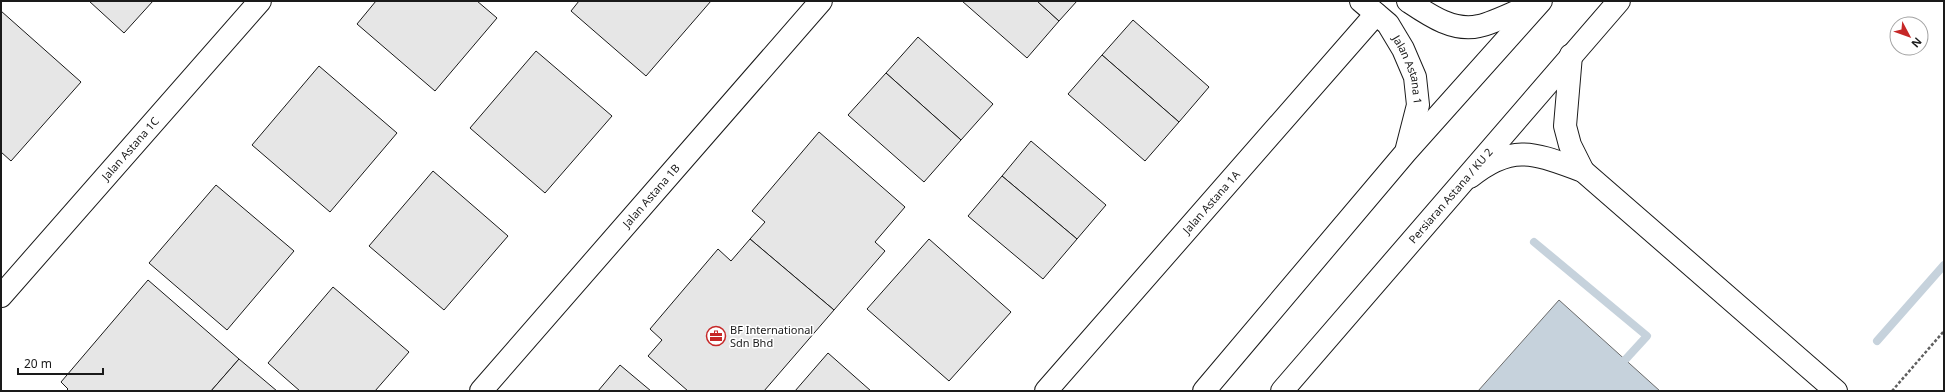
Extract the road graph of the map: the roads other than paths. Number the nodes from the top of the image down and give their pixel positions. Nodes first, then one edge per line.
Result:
1 (260, 1) edge
2 (821, 1) edge
3 (1408, 1) edge
4 (1541, 1) edge
5 (1619, 1) edge
6 (1369, 7) edge
7 (1571, 55) junction
8 (1406, 152) junction
9 (1583, 171) junction
10 (1454, 190) junction
11 (1, 296) edge
12 (482, 391) edge
13 (1046, 391) edge
14 (1204, 391) edge
15 (1282, 391) edge
16 (1836, 391) edge

1 - 11 street, Jalan Astana 1C
2 - 12 street, Jalan Astana 1B
3 - 4 street
4 - 8 street
5 - 7 street, Persiaran Astana / KU 2
6 - 8 street, Jalan Astana 1
6 - 13 street, Jalan Astana 1A
7 - 9 street
7 - 10 street, Persiaran Astana / KU 2
8 - 14 street
9 - 10 street
9 - 16 street
10 - 15 street, Persiaran Astana / KU 2

